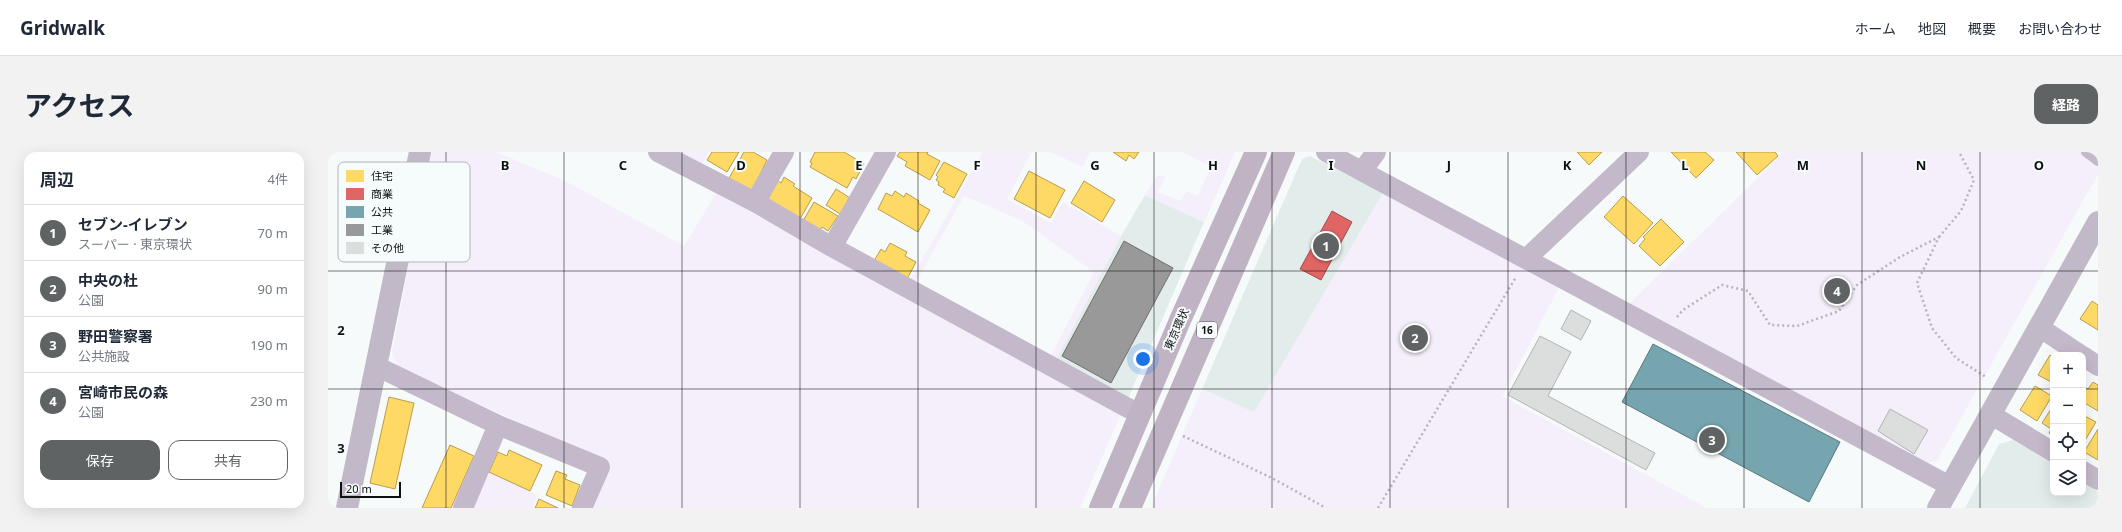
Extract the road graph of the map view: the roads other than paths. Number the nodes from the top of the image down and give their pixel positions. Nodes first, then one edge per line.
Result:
1 (420, 152) edge
2 (658, 152) edge
3 (784, 152) edge
4 (886, 152) edge
5 (1256, 152) edge
6 (1284, 152) edge
7 (1326, 152) edge
8 (1376, 152) edge
9 (1639, 152) edge
10 (2086, 152) edge
11 (2098, 161) edge
12 (418, 162) edge
13 (1362, 171) junction
14 (755, 202) junction
15 (2098, 222) edge
16 (832, 247) junction
17 (1526, 259) junction
18 (397, 262) edge
19 (2039, 327) junction
20 (2076, 352) edge
21 (2086, 358) edge
22 (376, 366) junction
23 (2098, 366) edge
24 (1139, 414) junction
25 (1990, 414) junction
26 (498, 425) junction
27 (2050, 450) edge
28 (2086, 472) edge
29 (2098, 480) edge
30 (1950, 486) junction
31 (347, 508) edge
32 (463, 508) edge
33 (582, 508) edge
34 (1100, 508) edge
35 (1130, 508) edge
36 (1938, 508) edge

1 - 12 street
2 - 14 street
3 - 14 street
4 - 16 street
5 - 24 highway, 東京環状 / 16
6 - 35 highway, 16
7 - 13 street
8 - 13 street
9 - 17 street
10 - 11 lane
13 - 17 street
14 - 16 street
15 - 19 street
16 - 24 street
17 - 30 street
18 - 22 street
19 - 20 street
19 - 25 street
21 - 23 street
22 - 26 street
22 - 31 street
24 - 34 highway, 東京環状 / 16
25 - 27 street
25 - 30 street
26 - 32 street
26 - 33 street
28 - 29 street
30 - 36 street

